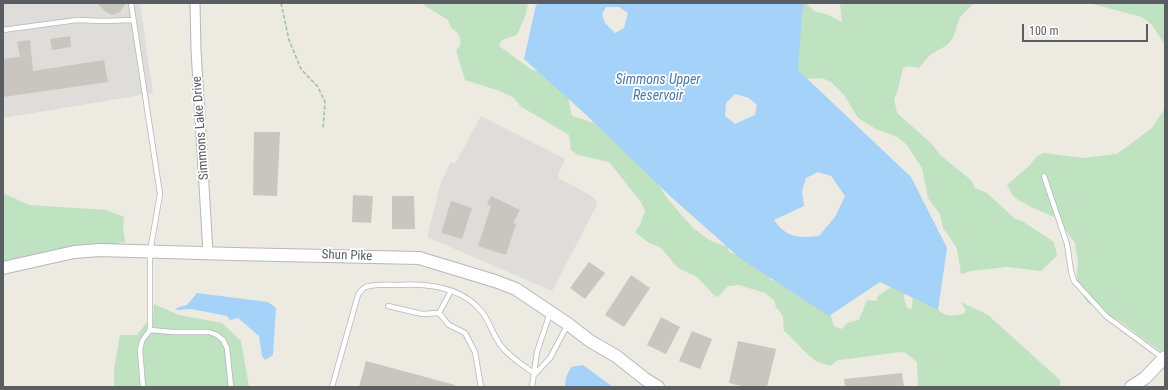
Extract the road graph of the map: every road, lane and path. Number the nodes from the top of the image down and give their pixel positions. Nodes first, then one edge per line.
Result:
1 (131, 3) edge
2 (195, 3) edge
3 (281, 3) edge
4 (133, 20) junction
5 (3, 30) edge
6 (323, 129) dead end
7 (1044, 176) dead end
8 (150, 252) junction
9 (208, 253) junction
10 (3, 268) edge
11 (451, 291) junction
12 (388, 306) dead end
13 (550, 312) junction
14 (439, 313) junction
15 (568, 324) junction
16 (150, 330) junction
17 (1165, 358) edge
18 (534, 374) junction
19 (142, 387) edge
20 (231, 387) edge
21 (332, 387) edge
22 (481, 387) edge
23 (532, 387) edge
24 (658, 387) edge
25 (1131, 387) edge

1 - 4 lane
2 - 9 street, Simmons Lake Drive
3 - 6 path
4 - 5 lane
4 - 8 lane
7 - 17 lane
8 - 9 main road, Shun Pike
8 - 10 main road, Shun Pike
8 - 16 lane
9 - 13 main road, Shun Pike
11 - 14 lane
11 - 18 lane
11 - 21 lane
12 - 14 lane
13 - 15 main road, Shun Pike
13 - 18 lane
14 - 22 lane
15 - 18 lane
15 - 24 main road, Shun Pike
16 - 19 lane
16 - 20 lane
17 - 25 main road
18 - 23 lane

